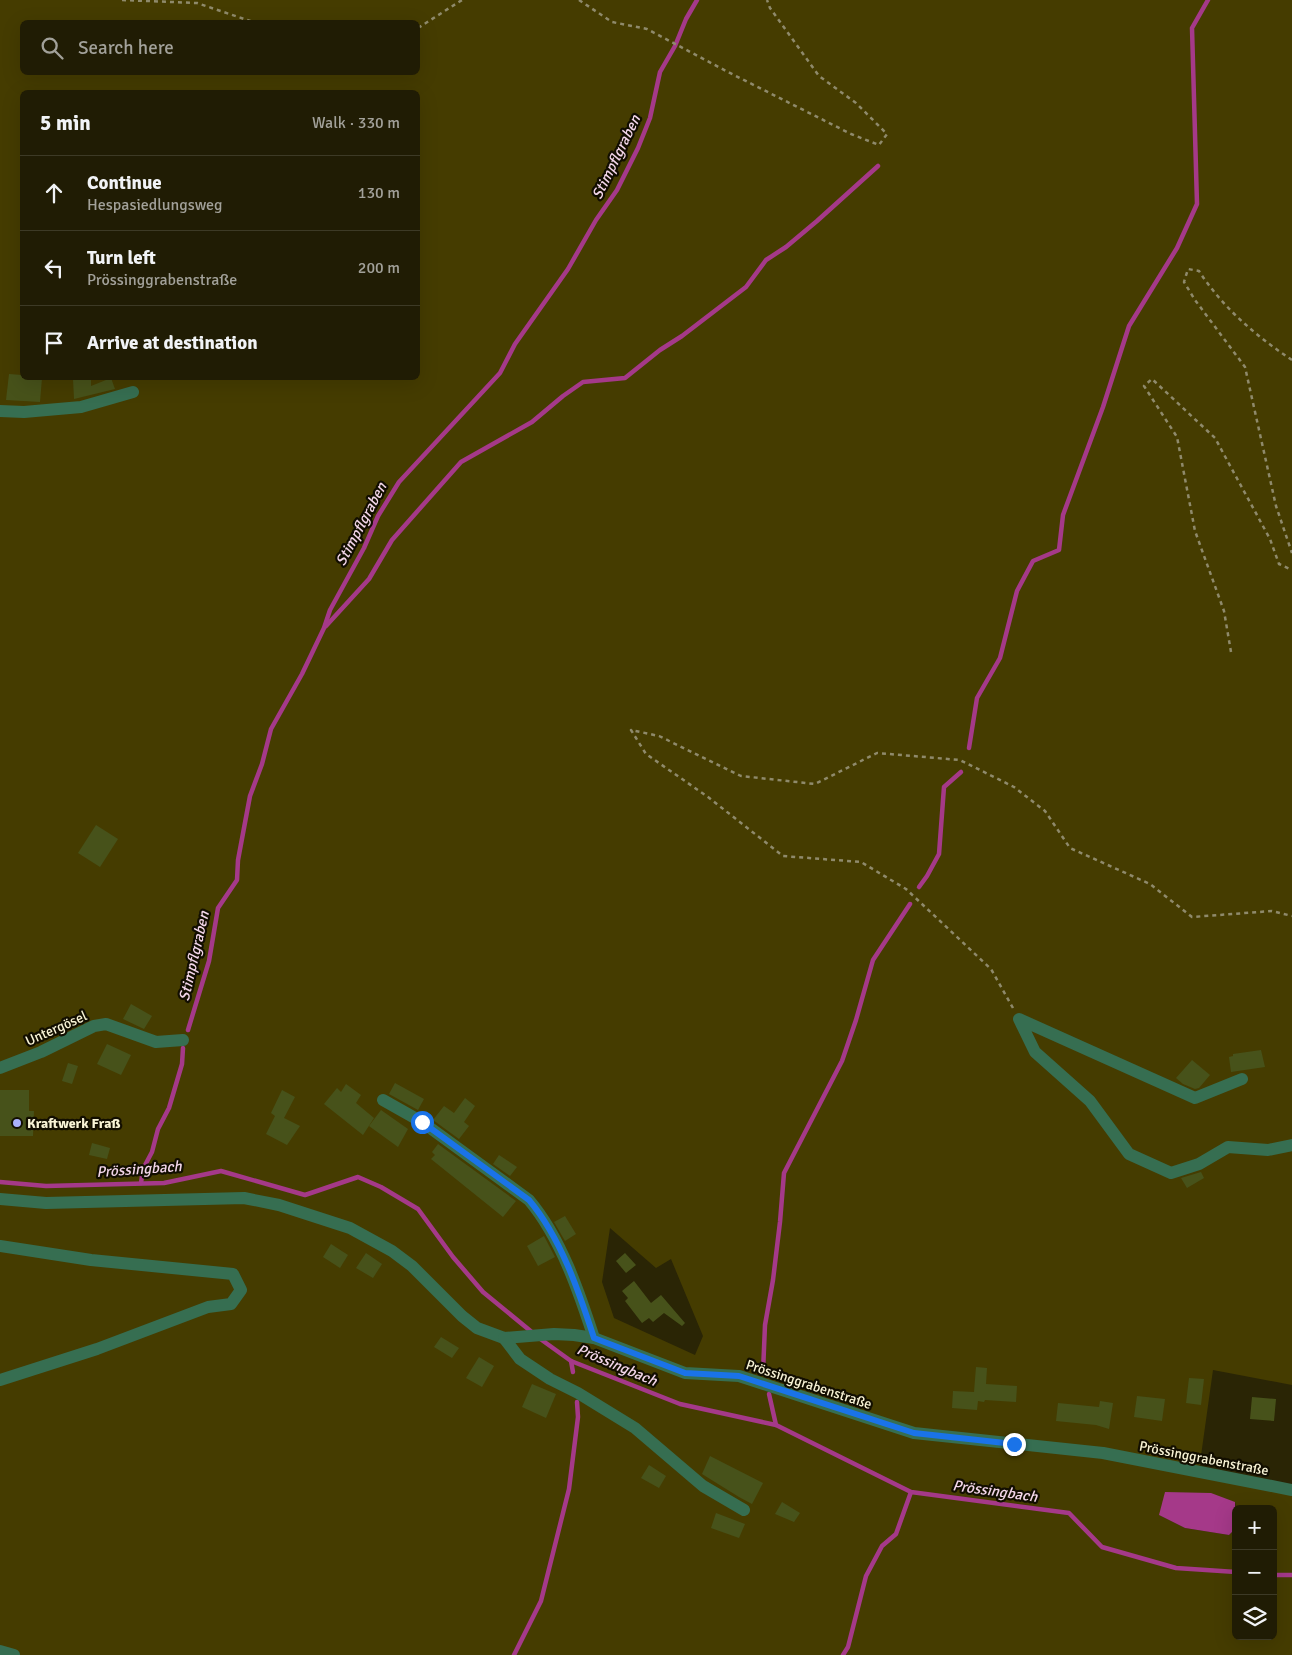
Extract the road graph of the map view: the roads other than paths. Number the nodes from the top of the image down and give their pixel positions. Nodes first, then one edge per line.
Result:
1 (133, 392) dead end
2 (0, 411) edge
3 (183, 1040) dead end
4 (0, 1068) edge
5 (1242, 1079) dead end
6 (383, 1100) dead end
7 (1292, 1146) edge
8 (0, 1199) edge
9 (0, 1246) edge
10 (504, 1338) junction
11 (594, 1338) junction
12 (0, 1380) edge
13 (1292, 1490) edge
14 (744, 1510) dead end
15 (0, 1651) edge
16 (14, 1655) edge

1 - 2 street
3 - 4 street, Untergösel
5 - 7 street
6 - 11 street
8 - 10 street, Prössinggrabenstraße
9 - 12 street
10 - 11 street, Prössinggrabenstraße
10 - 14 street
11 - 13 street, Prössinggrabenstraße
15 - 16 street

